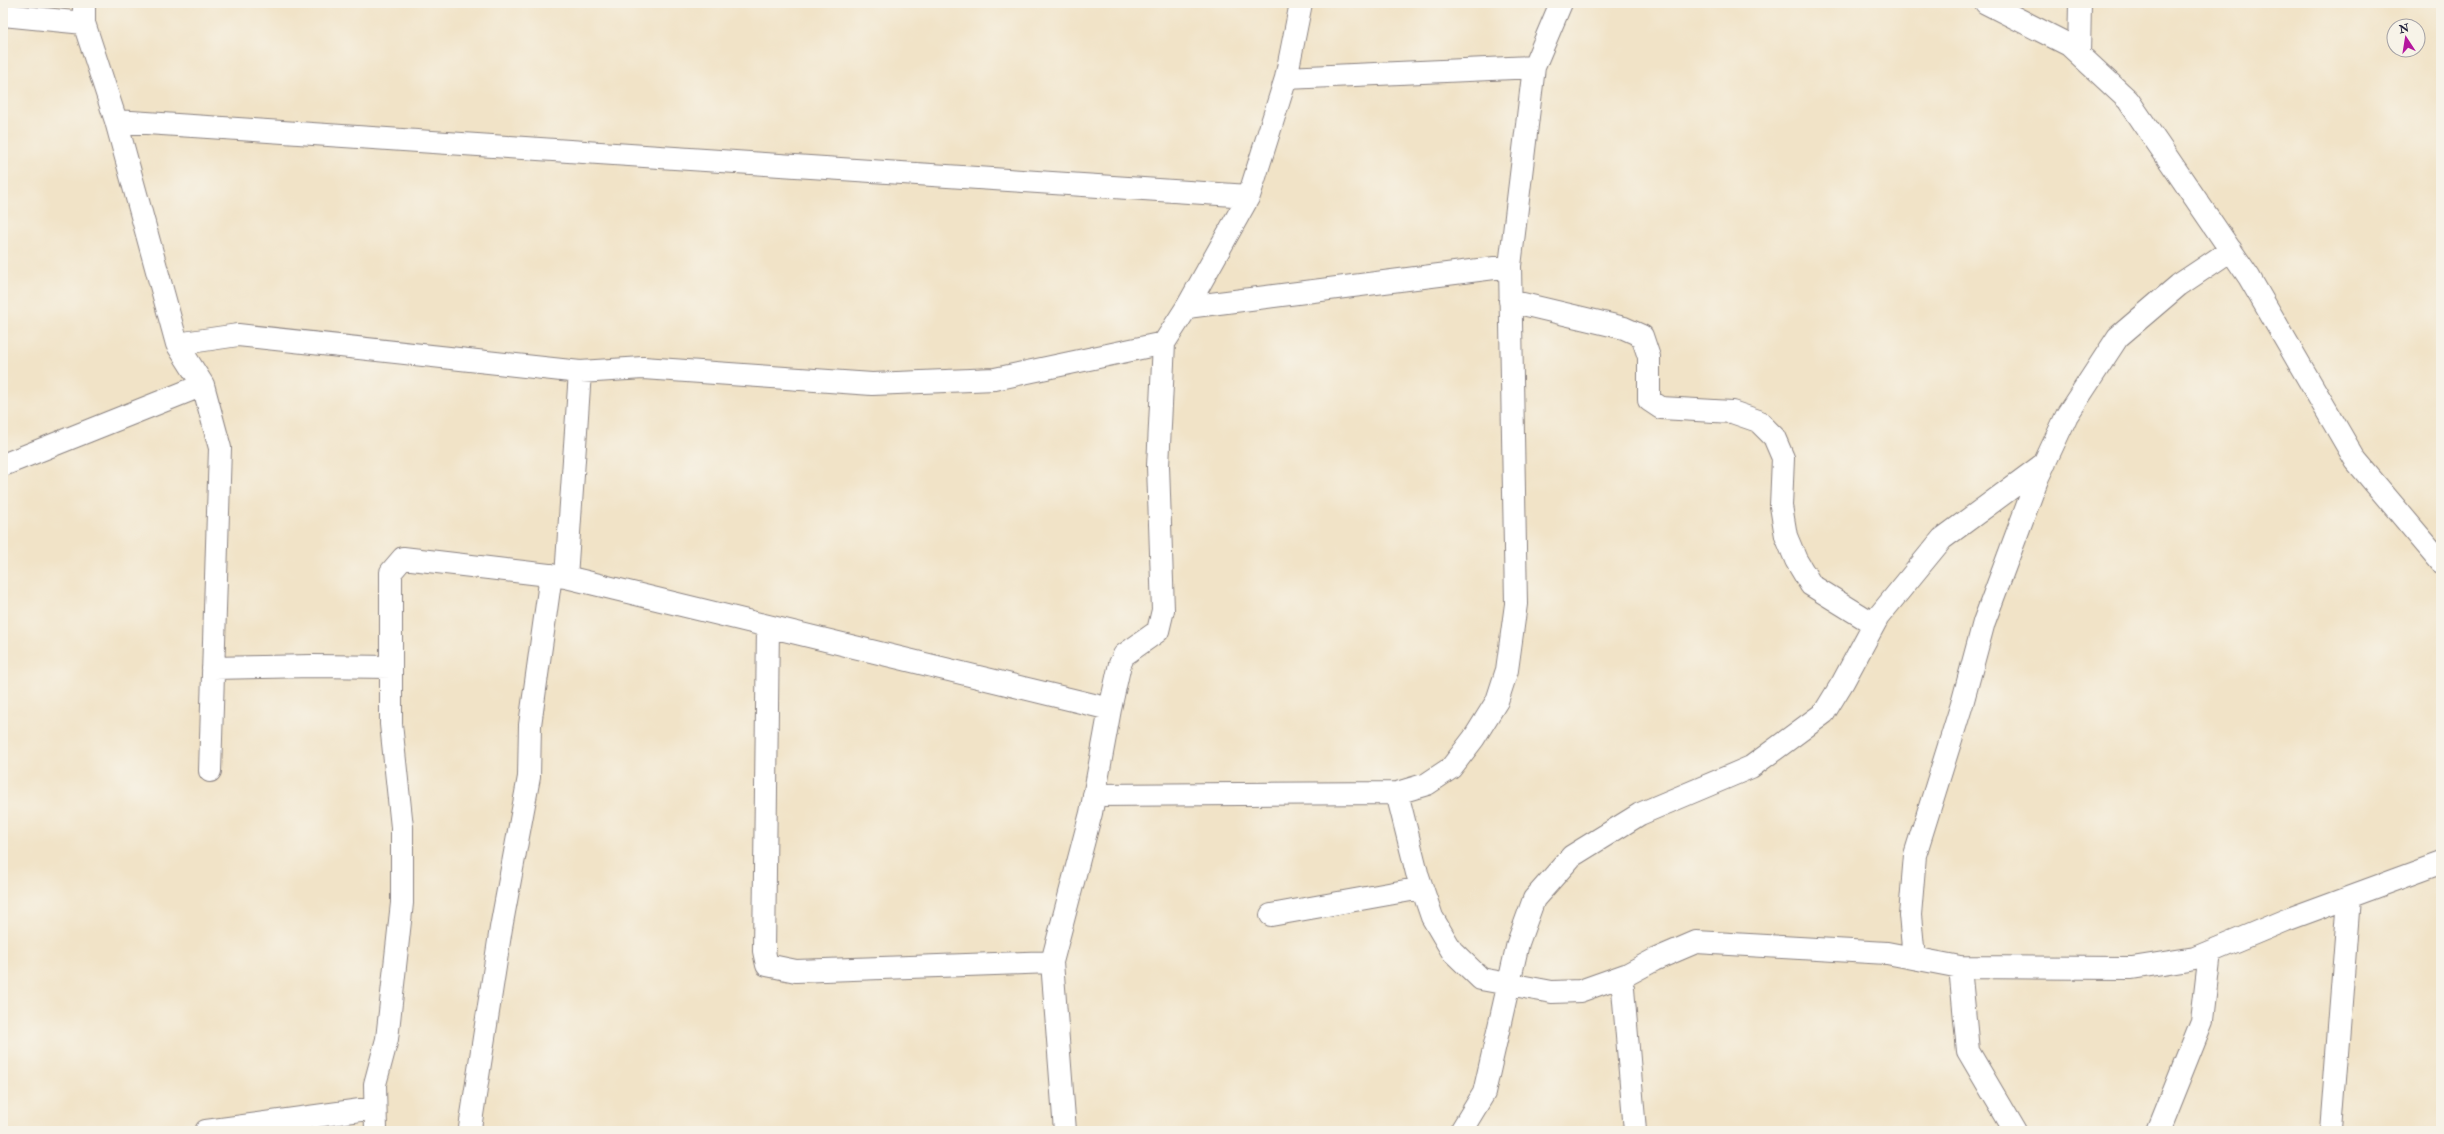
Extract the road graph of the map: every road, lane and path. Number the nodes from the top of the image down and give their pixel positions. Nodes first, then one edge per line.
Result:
1 (1301, 3) edge
2 (1560, 3) edge
3 (1986, 3) edge
4 (2080, 3) edge
5 (84, 13) edge
6 (3, 15) edge
7 (2079, 54) junction
8 (1534, 66) junction
9 (1286, 78) junction
10 (116, 121) junction
11 (1249, 196) junction
12 (2231, 250) junction
13 (1510, 266) junction
14 (1510, 301) junction
15 (1187, 307) junction
16 (1164, 343) junction
17 (177, 344) junction
18 (580, 372) junction
19 (203, 385) junction
20 (2045, 463) junction
21 (3, 465) edge
22 (2441, 562) edge
23 (559, 576) junction
24 (1874, 624) junction
25 (768, 626) junction
26 (391, 667) junction
27 (213, 668) junction
28 (1110, 709) junction
29 (210, 771) dead end
30 (1397, 793) junction
31 (1094, 795) junction
32 (2441, 863) edge
33 (1422, 888) junction
34 (2349, 898) junction
35 (1271, 915) dead end
36 (2210, 952) junction
37 (1914, 958) junction
38 (1052, 962) junction
39 (1960, 967) junction
40 (1509, 984) junction
41 (1624, 990) dead end
42 (375, 1108) junction
43 (470, 1128) dead end
44 (206, 1131) edge
45 (376, 1131) edge
46 (1065, 1131) edge
47 (1461, 1131) edge
48 (1635, 1131) edge
49 (2015, 1131) edge
50 (2158, 1131) edge
51 (2331, 1131) edge

1 - 9 street
2 - 8 street
3 - 7 street
4 - 7 street
5 - 6 street
5 - 10 street
7 - 12 street
8 - 9 street
8 - 13 street
9 - 11 street
10 - 11 street
10 - 17 street
11 - 15 street
12 - 20 street
12 - 22 street
13 - 14 street
13 - 15 street
14 - 24 street
14 - 30 street
15 - 16 street
16 - 18 street
16 - 28 street
17 - 18 street
17 - 19 street
18 - 23 street
19 - 21 street
19 - 27 street
20 - 24 street
20 - 37 street
23 - 25 street
23 - 26 street
23 - 43 street
24 - 40 street
25 - 28 street
25 - 38 street
26 - 27 street
26 - 42 street
27 - 29 street
28 - 31 street
30 - 31 street
30 - 33 street
31 - 38 street
32 - 34 street
33 - 35 street
33 - 40 street
34 - 36 street
34 - 51 street
36 - 39 street
36 - 50 street
37 - 39 street
37 - 40 street
38 - 46 street
39 - 49 street
40 - 47 street
41 - 48 street
42 - 44 street
42 - 45 street

